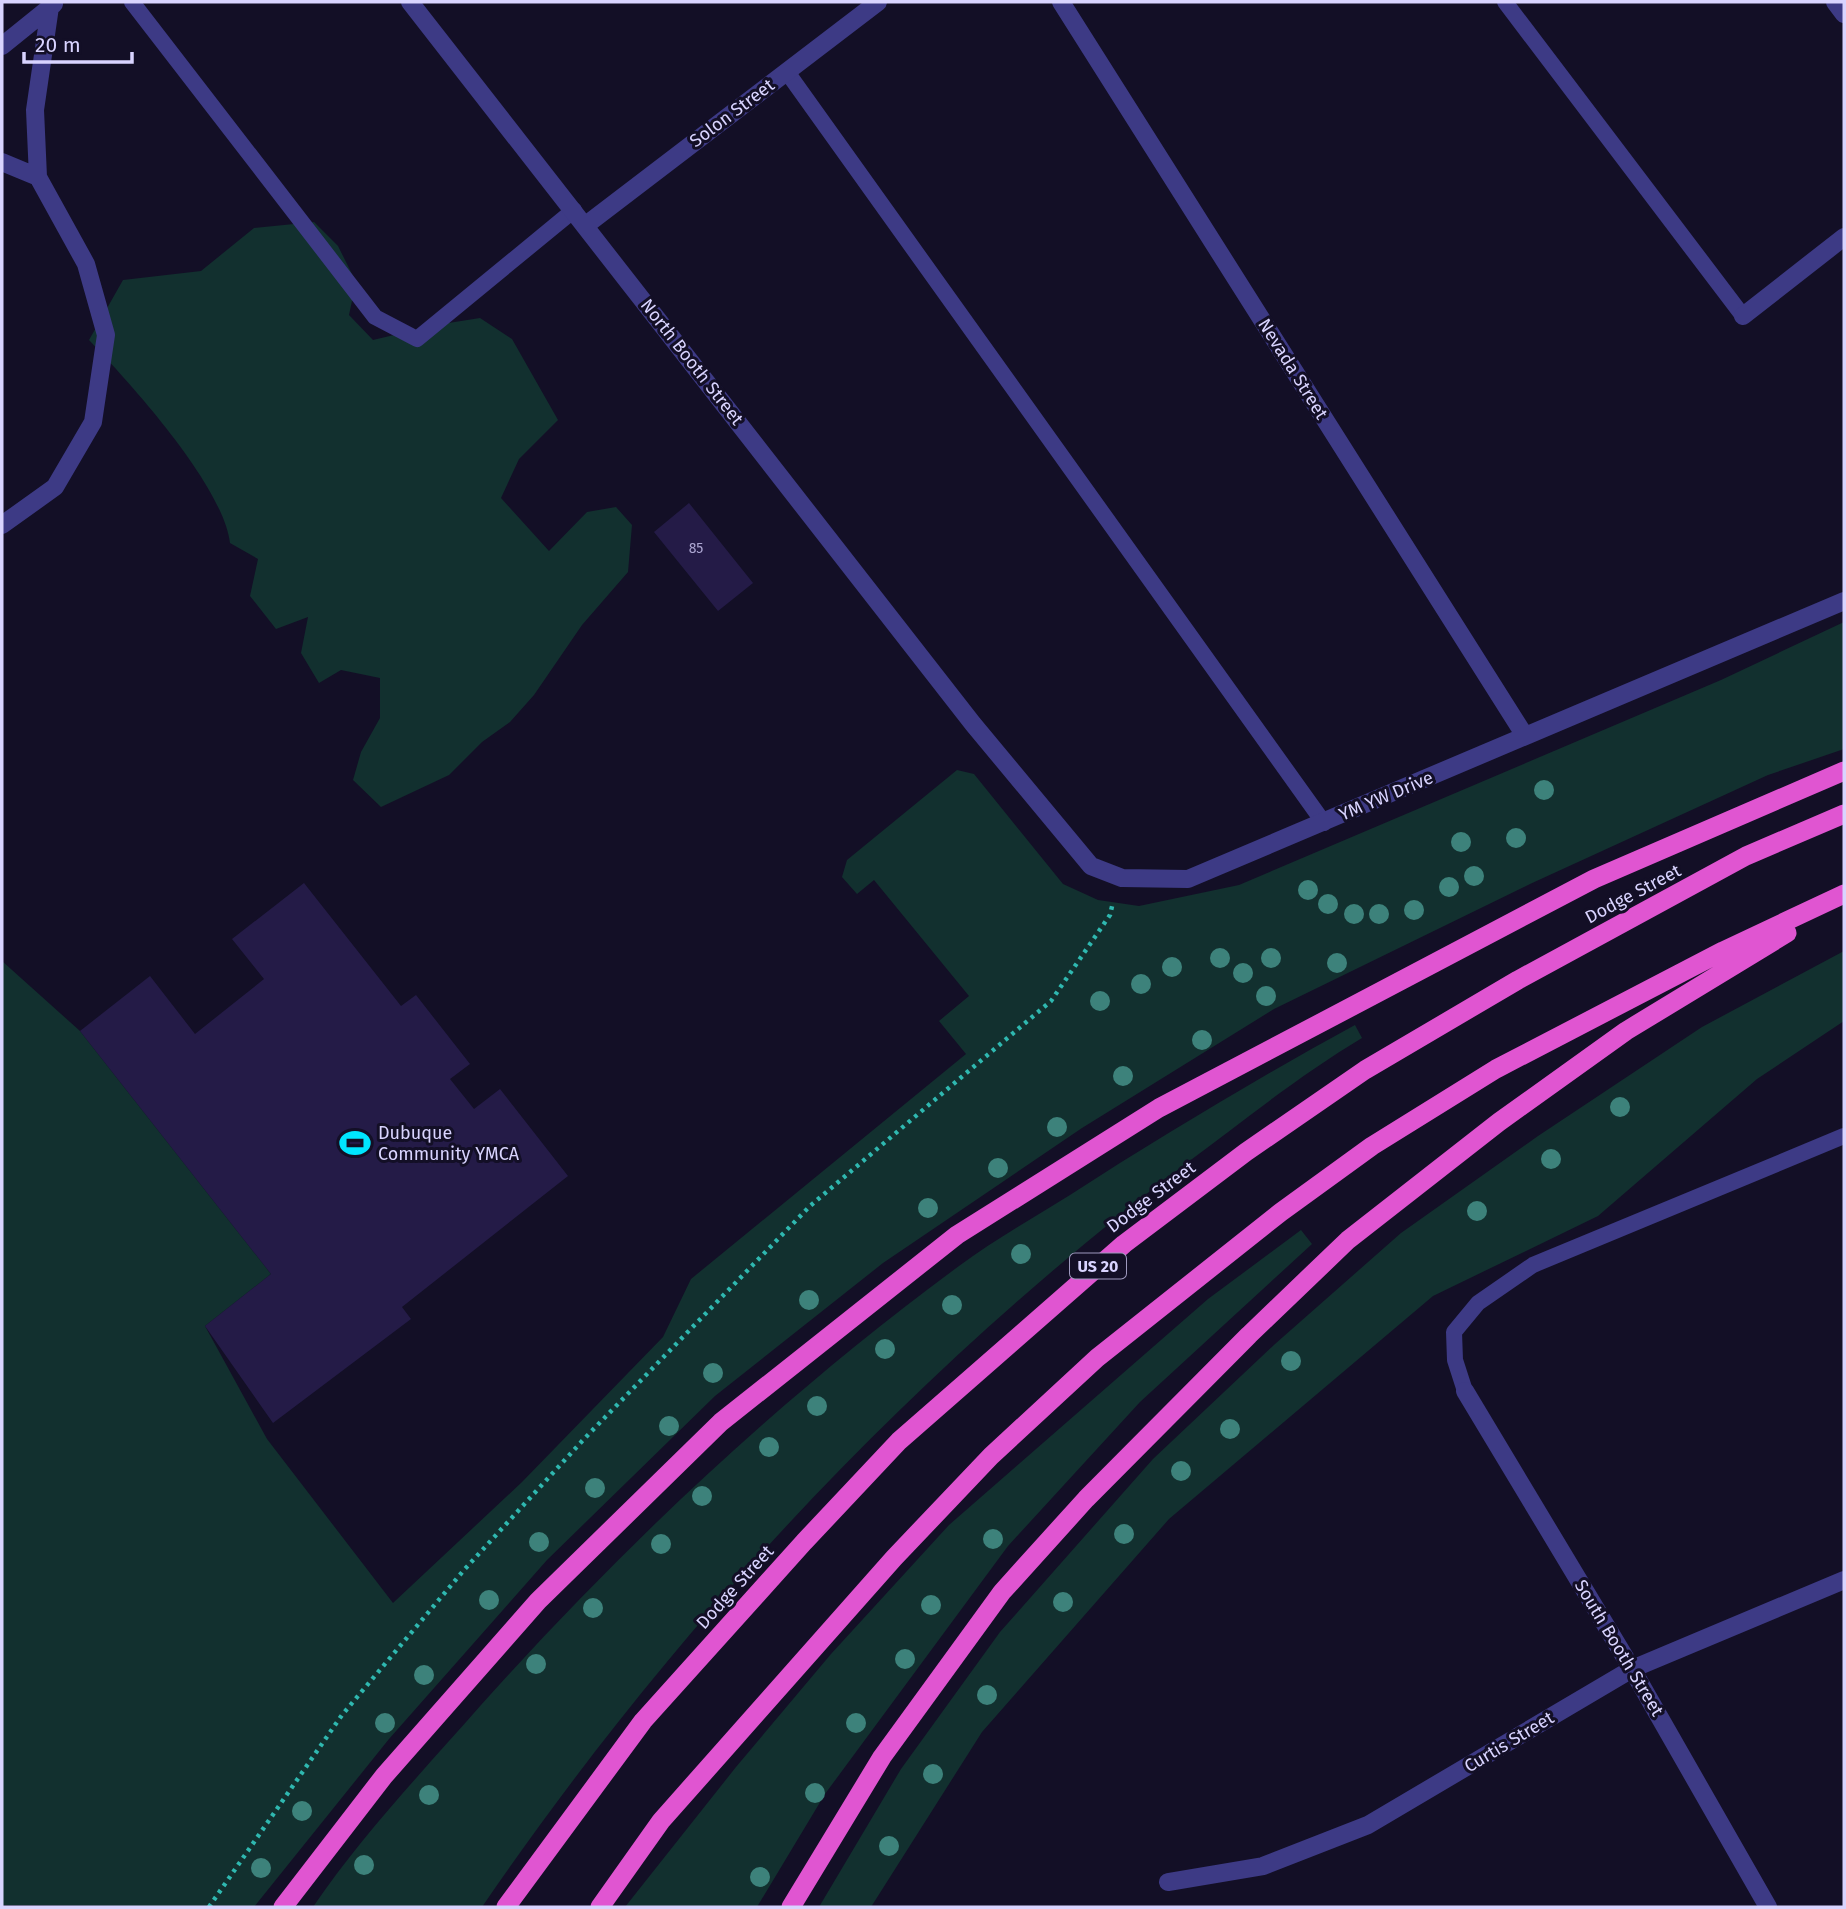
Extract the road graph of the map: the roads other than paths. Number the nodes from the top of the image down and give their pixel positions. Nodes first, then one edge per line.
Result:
1 (132, 2) edge
2 (410, 2) edge
3 (878, 2) edge
4 (1061, 2) edge
5 (1505, 2) edge
6 (1835, 2) edge
7 (53, 4) edge
8 (1844, 14) edge
9 (2, 46) edge
10 (787, 72) junction
11 (2, 162) edge
12 (38, 177) junction
13 (574, 210) junction
14 (586, 225) junction
15 (1844, 237) edge
16 (1743, 316) joint
17 (2, 525) edge
18 (1844, 601) edge
19 (973, 724) joint
20 (1525, 736) junction
21 (1844, 771) edge
22 (1844, 814) edge
23 (1324, 823) junction
24 (1844, 896) edge
25 (1844, 1136) edge
26 (1465, 1391) joint
27 (1844, 1580) edge
28 (1632, 1669) junction
29 (1167, 1882) dead end
30 (283, 1907) edge
31 (506, 1907) edge
32 (600, 1907) edge
33 (791, 1907) edge
34 (1768, 1907) edge

1 - 13 lane
2 - 13 street, North Booth Street
3 - 10 street, Solon Street
4 - 20 street, Nevada Street
5 - 16 lane
6 - 8 street
7 - 9 street
7 - 12 street
10 - 14 street, Solon Street
10 - 23 lane
11 - 12 street
12 - 17 street
13 - 14 street, North Booth Street
14 - 19 street, North Booth Street
15 - 16 street
18 - 20 street, YM YW Drive
19 - 23 street, YM YW Drive
20 - 23 street, YM YW Drive
21 - 30 highway
22 - 31 highway, Dodge Street / US 20
24 - 32 highway
24 - 33 highway
25 - 26 lane
26 - 28 street, South Booth Street
27 - 28 street, Curtis Street
28 - 29 street, Curtis Street
28 - 34 street, South Booth Street

